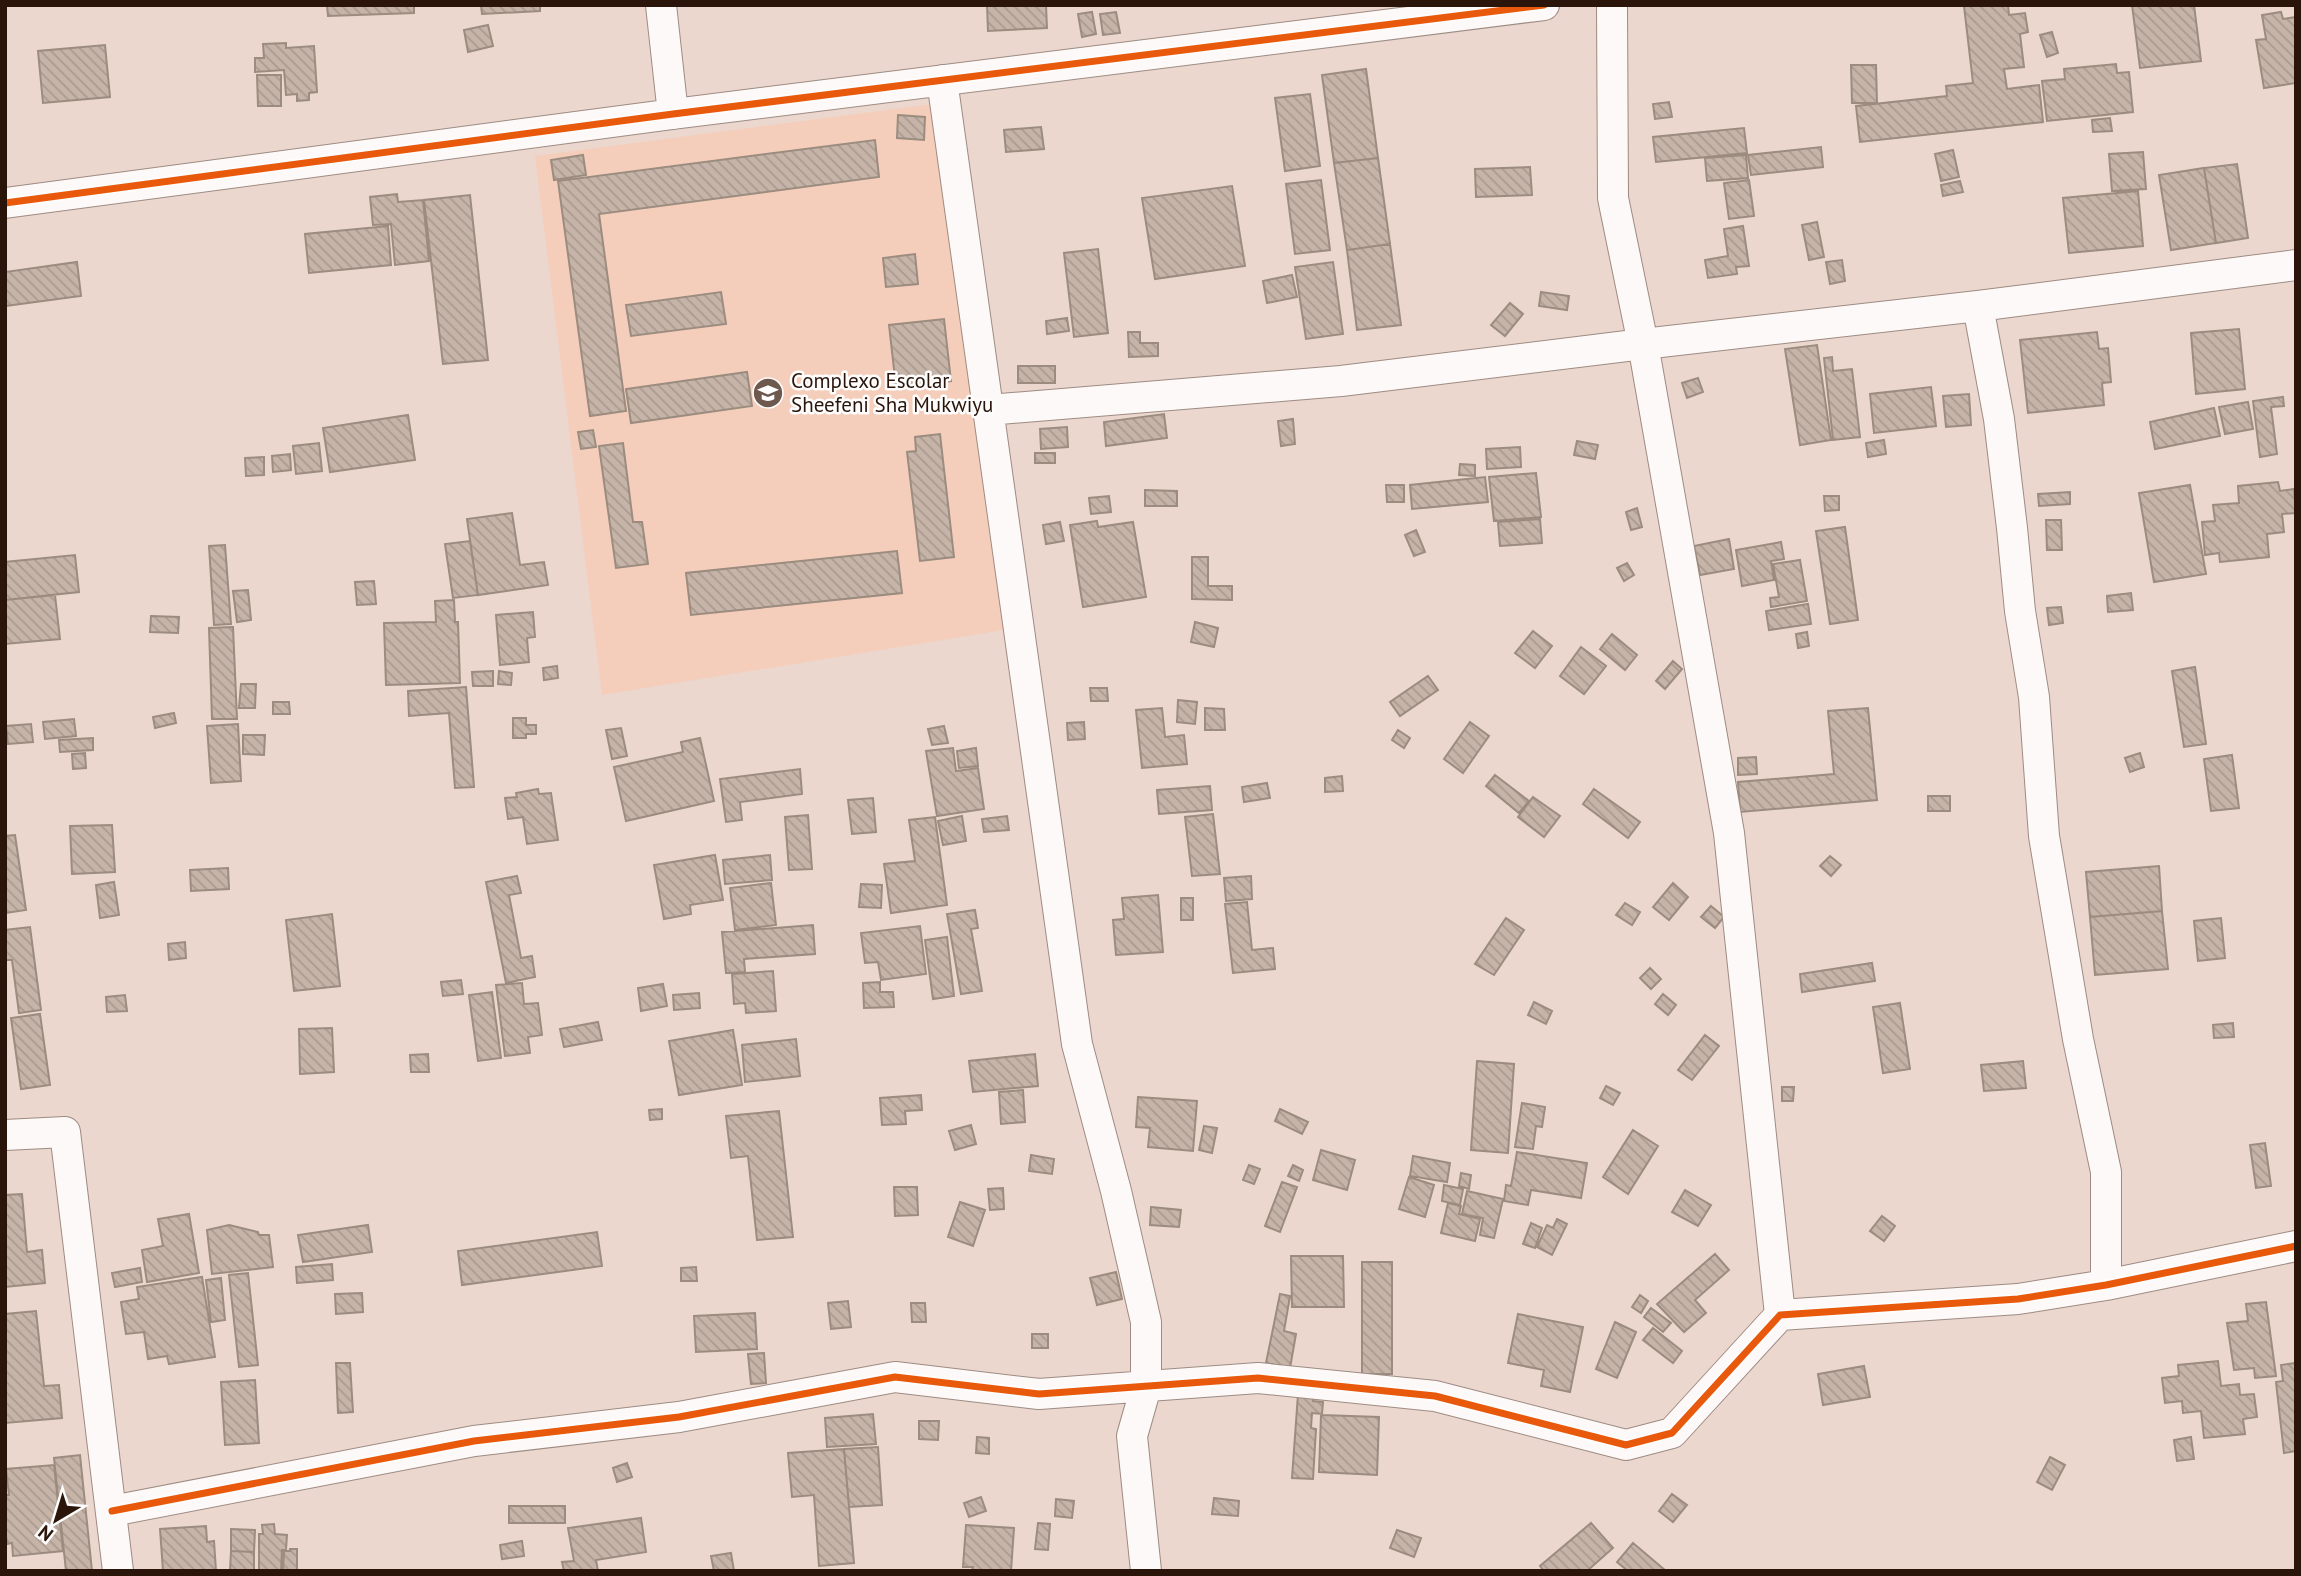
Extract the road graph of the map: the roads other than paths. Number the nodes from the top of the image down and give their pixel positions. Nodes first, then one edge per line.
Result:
1 (661, 5) edge
2 (1544, 5) edge
3 (1612, 5) edge
4 (942, 80) junction
5 (673, 114) junction
6 (5, 203) edge
7 (2296, 265) edge
8 (1978, 306) junction
9 (1643, 344) junction
10 (988, 410) junction
11 (5, 1135) edge
12 (2296, 1246) edge
13 (2106, 1285) junction
14 (1780, 1315) junction
15 (1146, 1387) junction
16 (111, 1511) junction
17 (118, 1571) edge
18 (1146, 1571) edge

1 - 5 street
2 - 4 street
3 - 9 street
4 - 5 street
4 - 10 street
5 - 6 street
7 - 8 street
8 - 9 street
8 - 13 street
9 - 10 street
9 - 14 street
10 - 15 street
11 - 16 street
12 - 13 street
13 - 14 street
14 - 15 street
15 - 16 street
15 - 18 street
16 - 17 street

